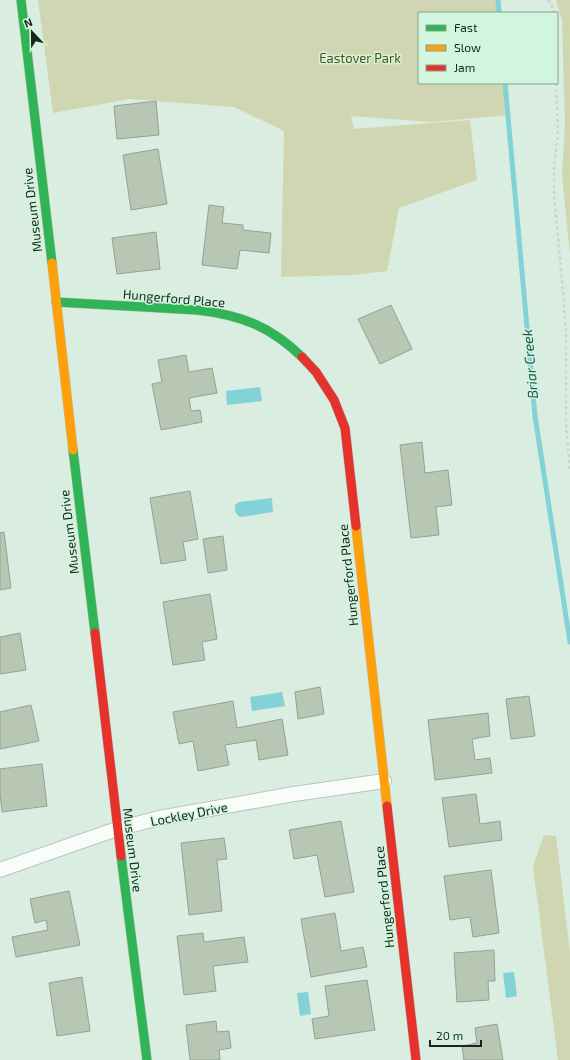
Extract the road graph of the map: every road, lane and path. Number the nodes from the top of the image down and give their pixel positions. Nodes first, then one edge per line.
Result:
1 (21, 0) edge
2 (548, 0) edge
3 (554, 12) edge
4 (556, 84) edge
5 (56, 302) junction
6 (570, 470) edge
7 (384, 781) junction
8 (117, 829) junction
9 (0, 870) edge
10 (147, 1060) edge
11 (416, 1060) edge

1 - 5 street, Museum Drive
2 - 3 path
4 - 6 path
5 - 7 street, Hungerford Place
5 - 8 street, Museum Drive
7 - 8 street, Lockley Drive
7 - 11 street, Hungerford Place
8 - 9 street, Lockley Drive
8 - 10 street, Museum Drive

